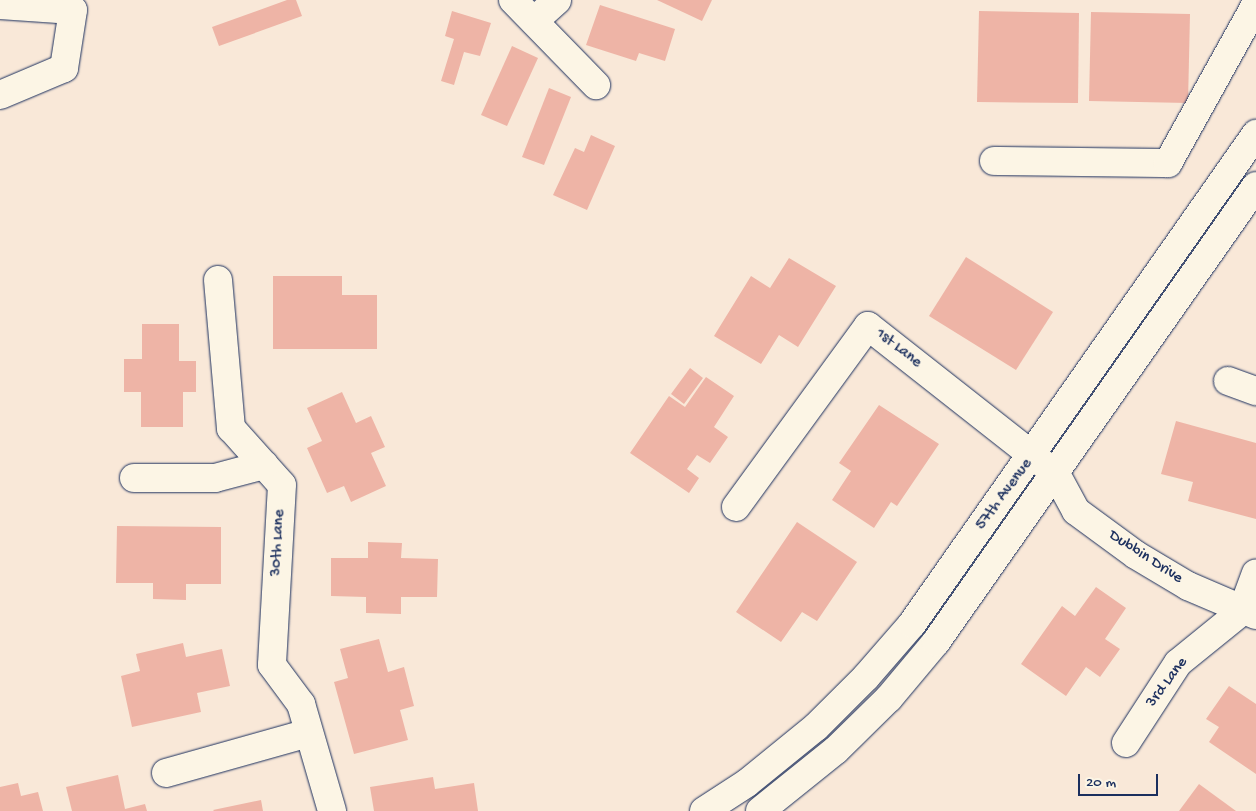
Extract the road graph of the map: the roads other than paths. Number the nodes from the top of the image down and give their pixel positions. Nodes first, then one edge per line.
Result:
1 (513, 0) edge
2 (557, 0) edge
3 (1256, 4) edge
4 (0, 5) edge
5 (534, 22) junction
6 (596, 85) dead end
7 (0, 95) edge
8 (1256, 134) edge
9 (994, 161) dead end
10 (1256, 186) edge
11 (218, 280) dead end
12 (1228, 381) dead end
13 (1256, 391) edge
14 (1032, 456) junction
15 (264, 465) junction
16 (1056, 474) junction
17 (134, 478) dead end
18 (736, 507) dead end
19 (1256, 573) edge
20 (1249, 613) edge
21 (308, 733) junction
22 (1126, 743) dead end
23 (166, 774) dead end
24 (332, 811) edge
25 (704, 811) edge
26 (760, 811) edge

1 - 5 street
2 - 5 street
3 - 9 street
4 - 7 street
5 - 6 street
8 - 14 street, 57th Avenue
10 - 16 street, 57th Avenue
11 - 15 street, 30th Lane
12 - 13 street
14 - 16 street, 1st Lane
14 - 18 street, 1st Lane
14 - 25 street, 57th Avenue
15 - 17 street
15 - 21 street, 30th Lane
16 - 20 street, Dubbin Drive
16 - 26 street, 57th Avenue
19 - 20 street
20 - 22 street, 3rd Lane
21 - 23 street
21 - 24 street, 30th Lane

